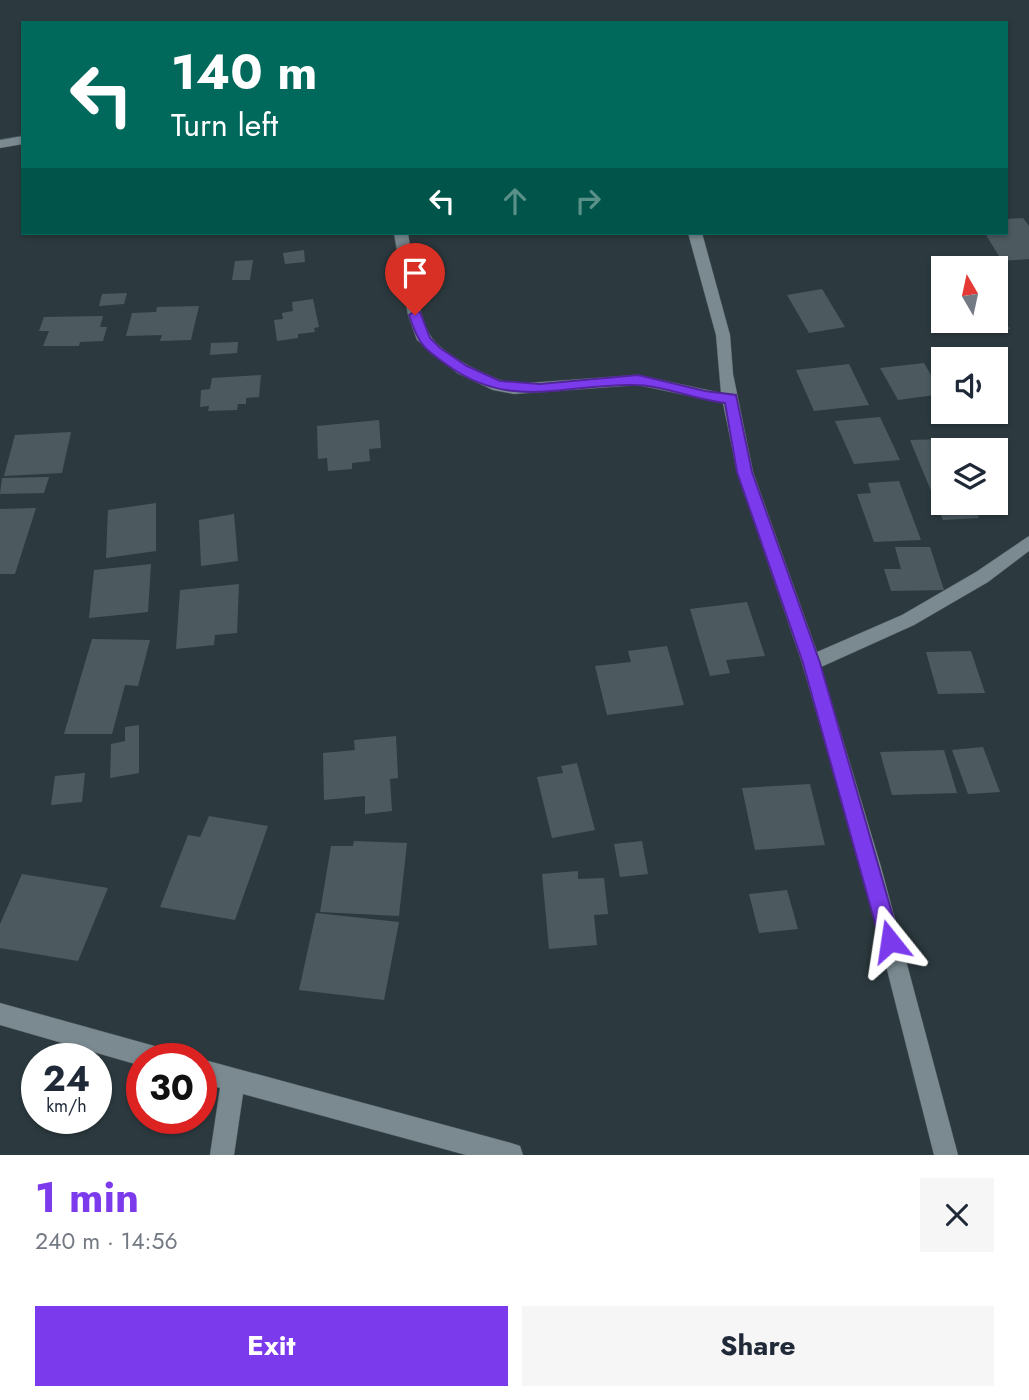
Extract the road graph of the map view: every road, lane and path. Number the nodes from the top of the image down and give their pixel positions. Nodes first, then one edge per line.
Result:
1 (21, 140) edge
2 (0, 144) edge
3 (401, 235) edge
4 (696, 235) edge
5 (731, 399) junction
6 (1029, 542) edge
7 (811, 663) junction
8 (0, 1014) edge
9 (126, 1050) edge
10 (217, 1076) edge
11 (233, 1080) junction
12 (222, 1155) edge
13 (512, 1155) edge
14 (946, 1155) edge

1 - 2 street
3 - 5 street
4 - 5 street
5 - 7 street
6 - 7 street
7 - 14 street
8 - 9 street
10 - 11 street
11 - 12 street
11 - 13 street

